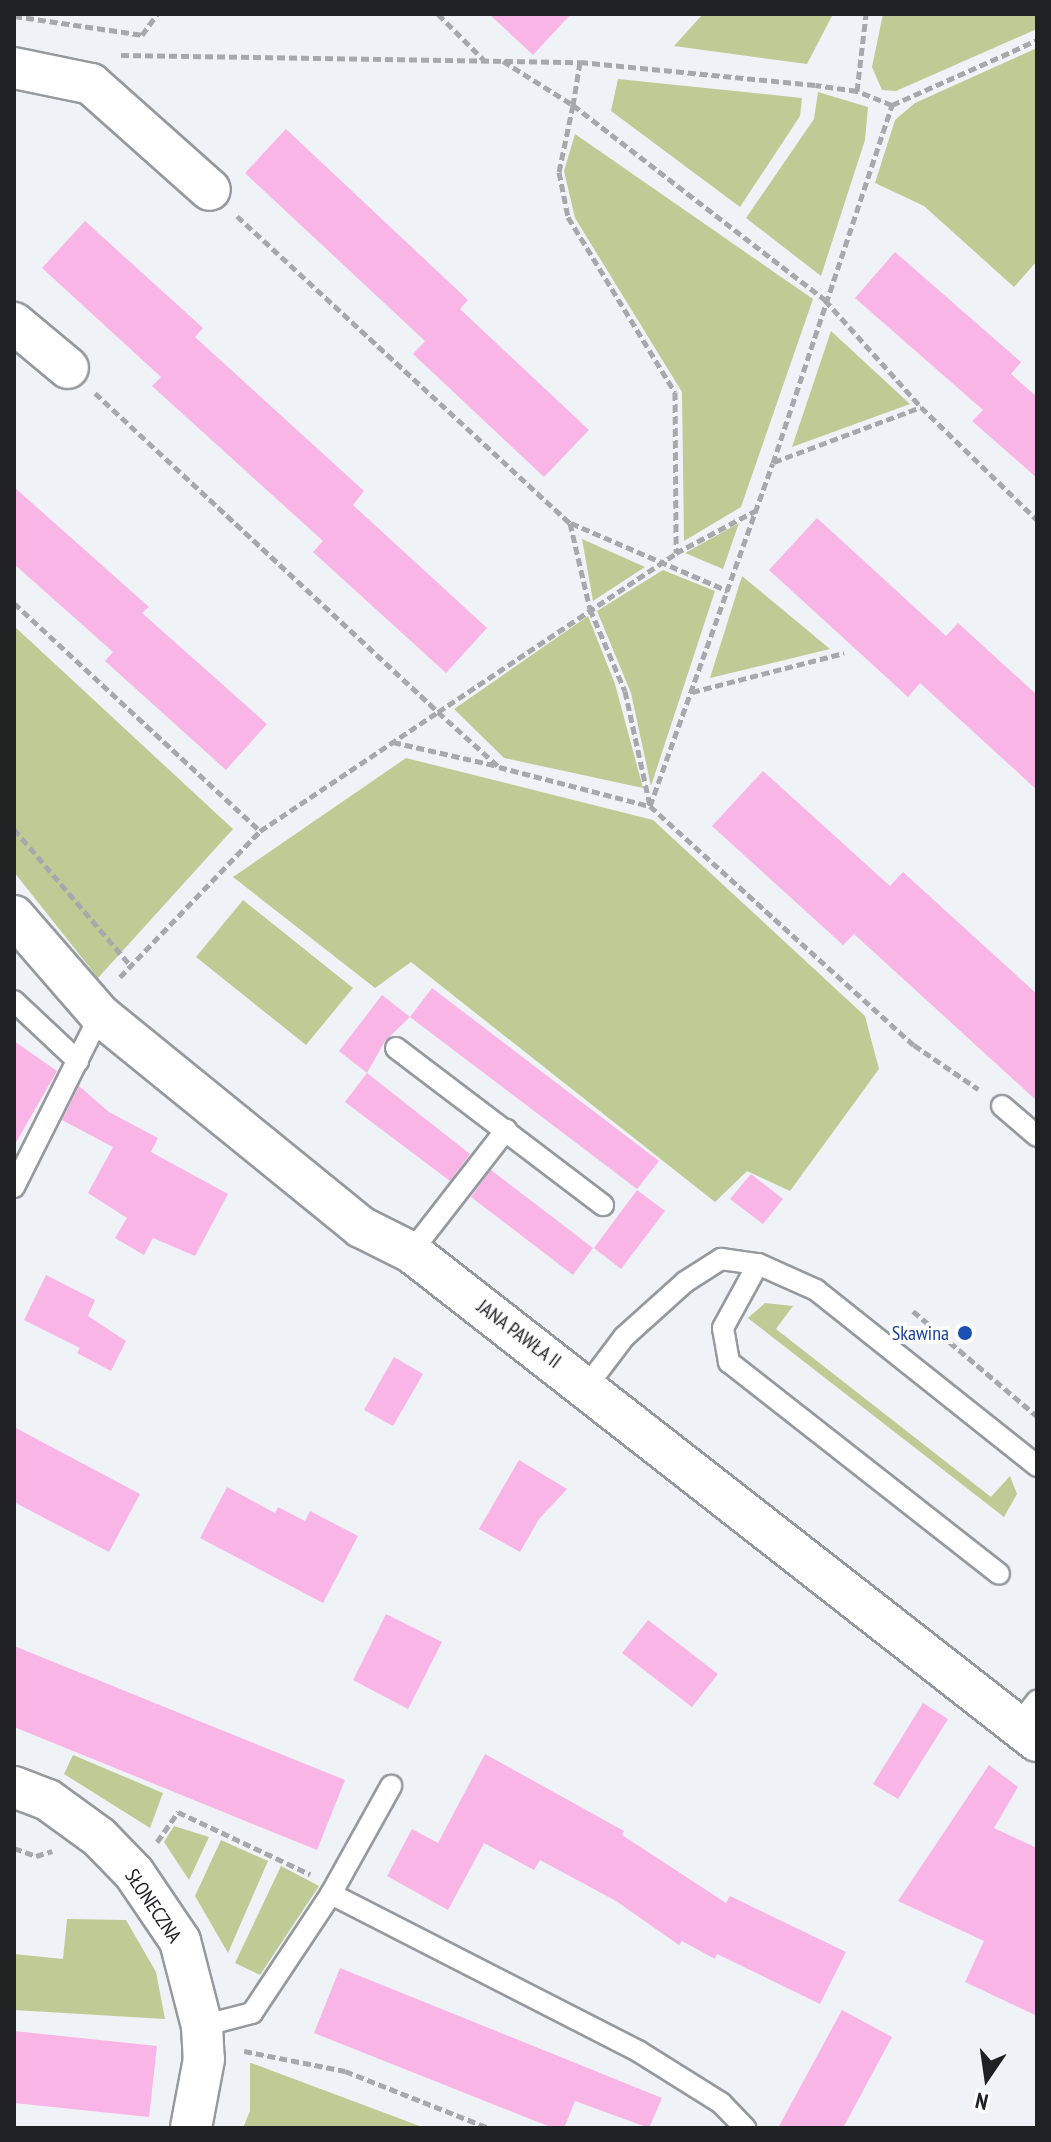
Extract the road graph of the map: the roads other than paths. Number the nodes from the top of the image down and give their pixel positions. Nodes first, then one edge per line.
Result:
1 (14, 68) edge
2 (210, 190) road end
3 (14, 323) edge
4 (68, 368) road end
5 (18, 929) edge
6 (108, 998) junction
7 (14, 1001) edge
8 (396, 1048) dead end
9 (78, 1061) junction
10 (1002, 1106) road end
11 (506, 1130) junction
12 (1037, 1136) edge
13 (14, 1187) edge
14 (603, 1205) dead end
15 (411, 1252) junction
16 (758, 1264) junction
17 (587, 1386) junction
18 (1037, 1466) edge
19 (999, 1574) dead end
20 (1031, 1722) edge
21 (391, 1786) dead end
22 (14, 1787) edge
23 (334, 1890) junction
24 (217, 2037) junction
25 (191, 2128) edge
26 (745, 2128) edge

1 - 2 street
3 - 4 street
5 - 6 street, JANA PAWŁA II
6 - 9 lane
6 - 15 street, JANA PAWŁA II
7 - 9 lane
8 - 11 lane
9 - 13 lane
10 - 12 lane
11 - 14 lane
11 - 15 lane
15 - 17 street, JANA PAWŁA II
16 - 17 lane
16 - 18 lane
16 - 19 lane
17 - 20 street, JANA PAWŁA II
21 - 23 lane
22 - 24 street, SŁONECZNA
23 - 24 lane
23 - 26 lane
24 - 25 street, SŁONECZNA

